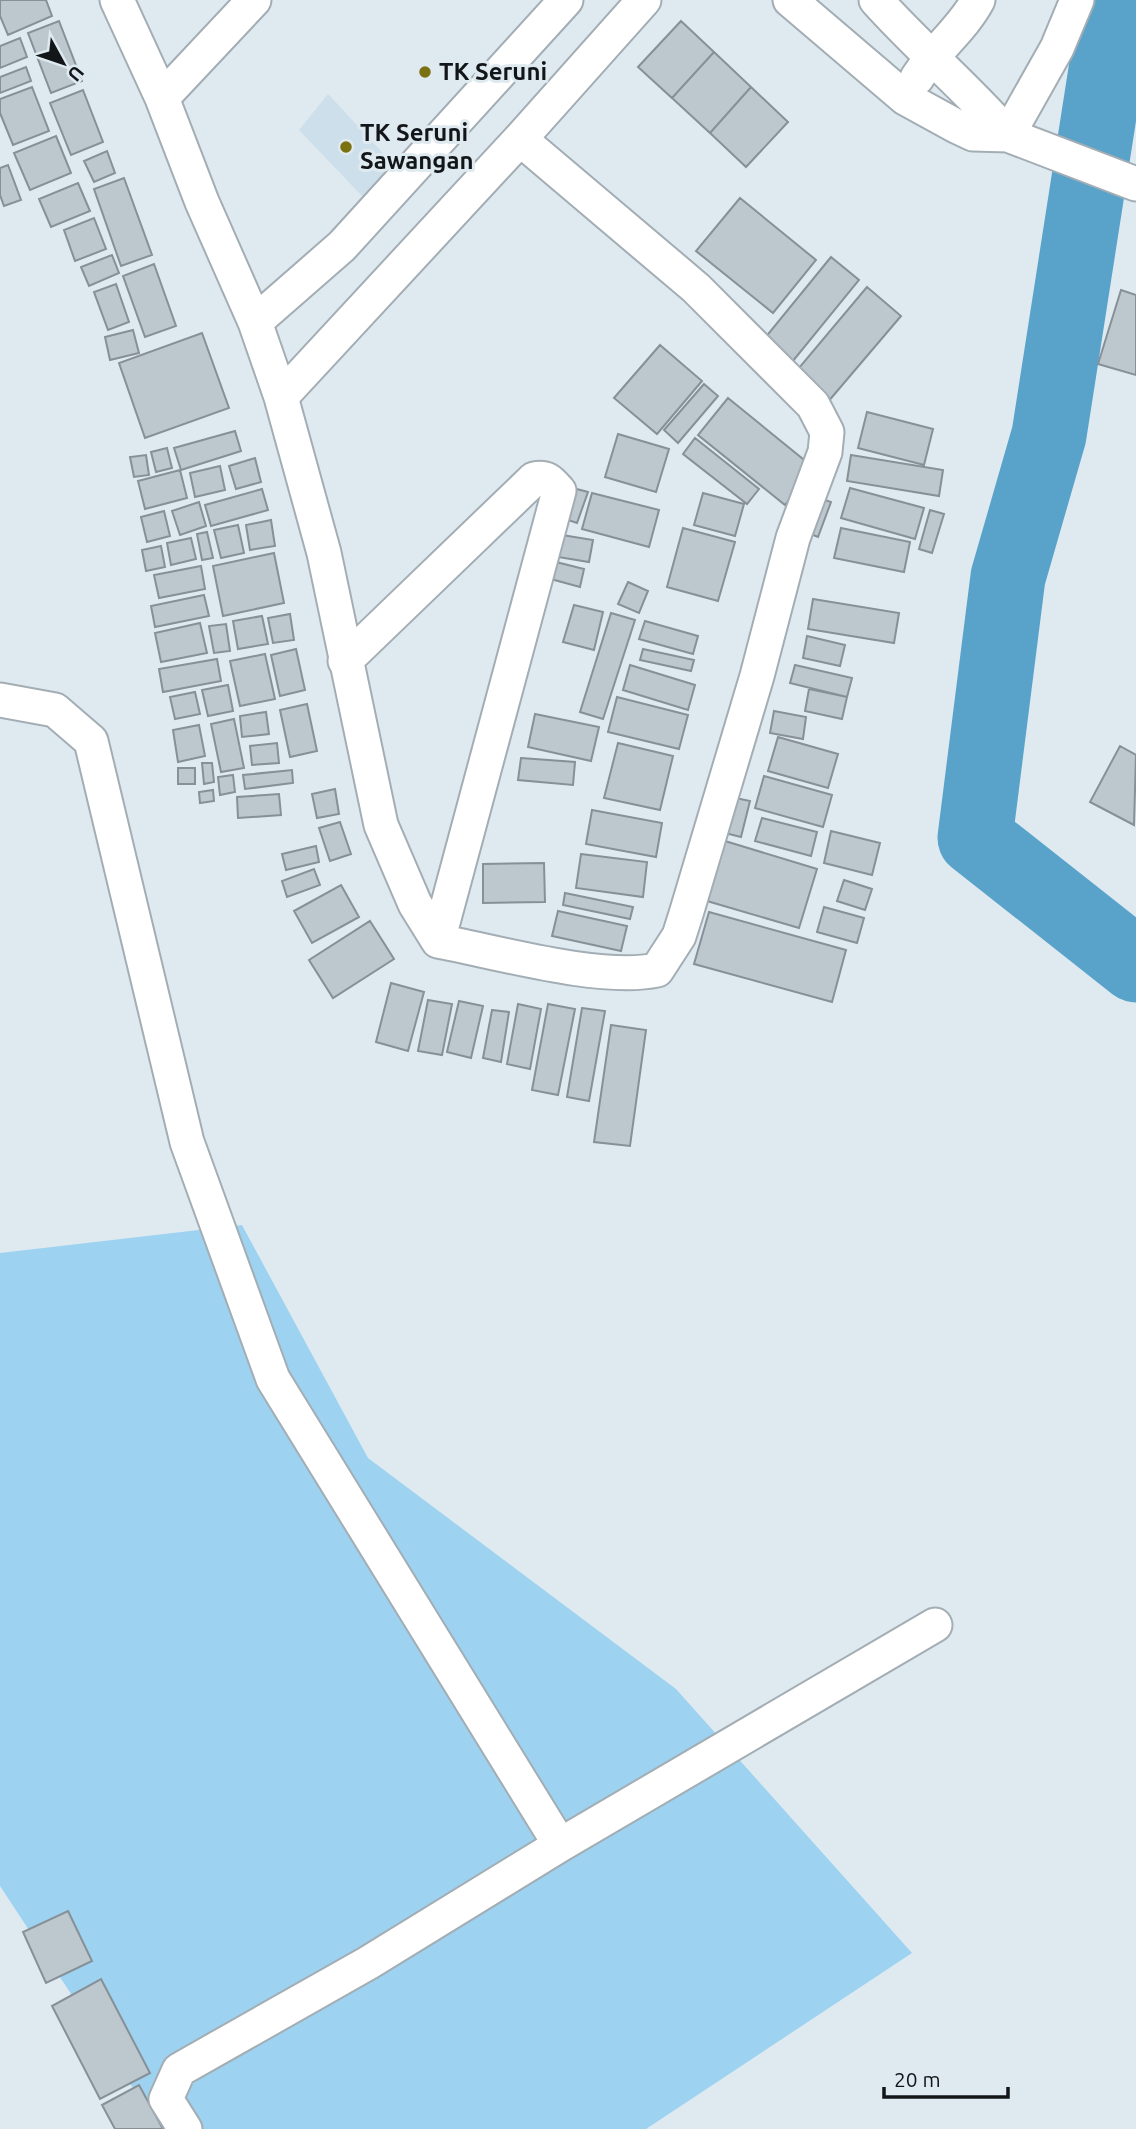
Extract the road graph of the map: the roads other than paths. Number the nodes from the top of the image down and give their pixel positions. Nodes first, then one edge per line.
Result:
1 (117, 0) edge
2 (254, 0) edge
3 (566, 0) edge
4 (644, 0) edge
5 (790, 0) edge
6 (876, 0) edge
7 (978, 0) edge
8 (1077, 0) edge
9 (929, 58) junction
10 (162, 98) junction
11 (905, 98) junction
12 (1008, 135) junction
13 (520, 139) junction
14 (1136, 184) edge
15 (255, 322) junction
16 (281, 397) junction
17 (345, 661) junction
18 (0, 700) edge
19 (438, 941) junction
20 (935, 1625) dead end
21 (560, 1845) junction
22 (185, 2129) edge

1 - 10 street
2 - 10 street
3 - 15 street
4 - 13 street
5 - 11 street
6 - 9 street
7 - 9 street
8 - 12 street
9 - 11 street
9 - 12 street
10 - 15 street
11 - 12 street
12 - 14 street
13 - 16 street
13 - 19 street
15 - 16 street
16 - 17 street
17 - 19 street
17 - 19 street
18 - 21 street
20 - 21 street
21 - 22 street

